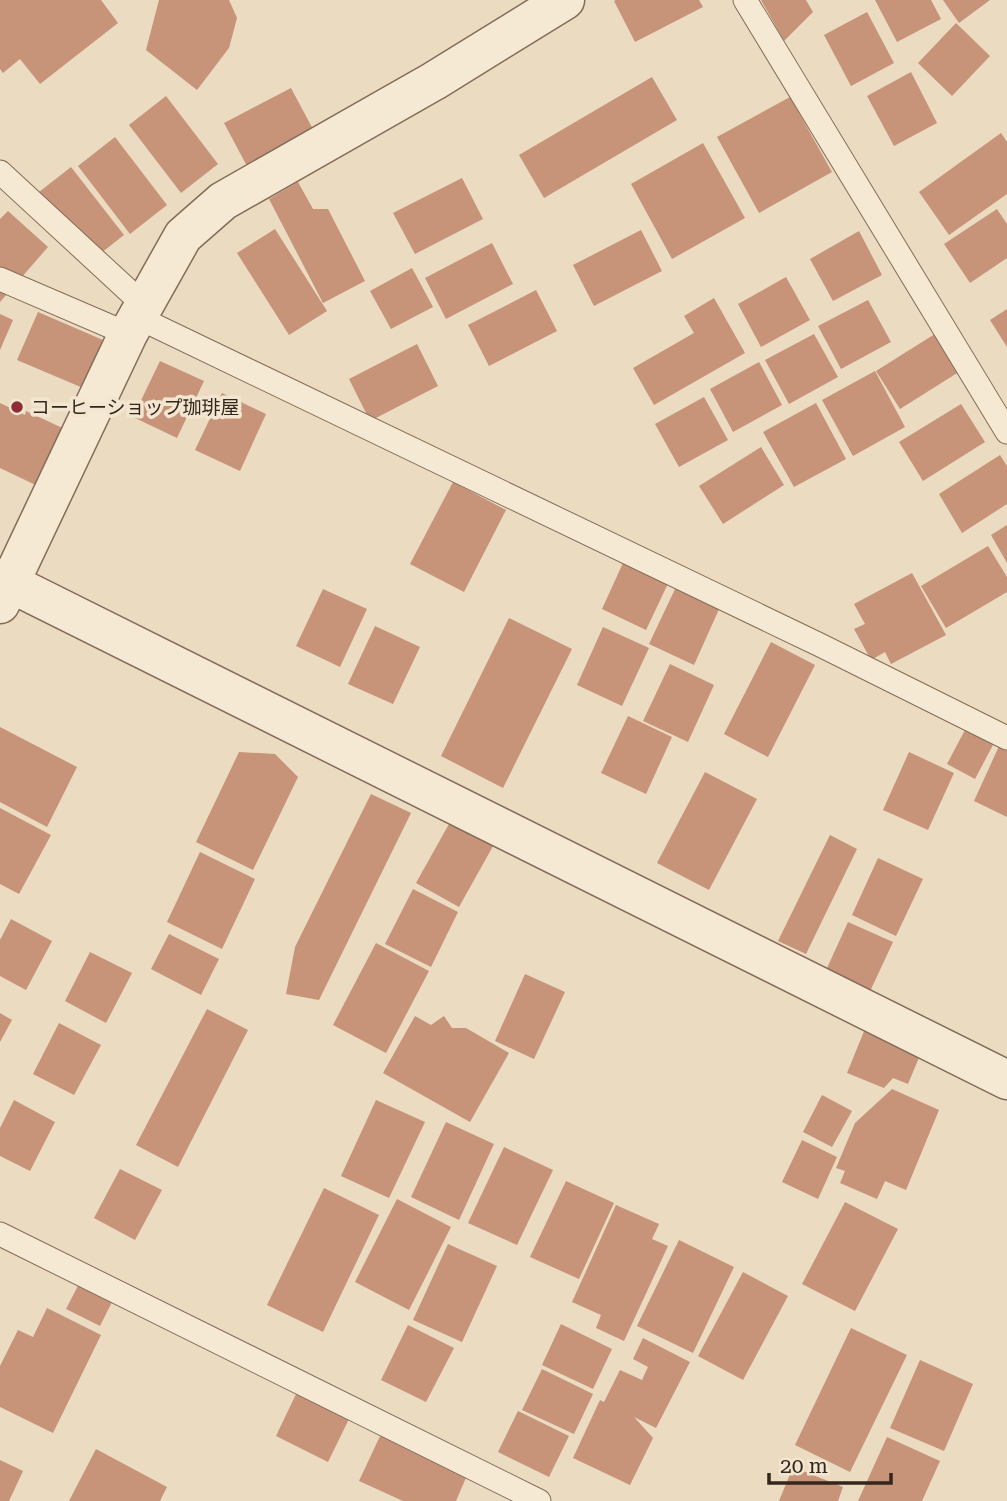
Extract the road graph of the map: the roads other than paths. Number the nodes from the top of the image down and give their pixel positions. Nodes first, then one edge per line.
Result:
1 (565, 0) edge
2 (745, 0) edge
3 (0, 172) edge
4 (0, 279) edge
5 (136, 318) junction
6 (1007, 432) edge
7 (3, 589) edge
8 (1007, 738) edge
9 (1007, 1080) edge
10 (0, 1234) edge
11 (539, 1501) edge

1 - 5 street
2 - 6 lane
3 - 5 lane
4 - 5 lane
5 - 7 street
5 - 8 lane
7 - 9 street
10 - 11 lane

